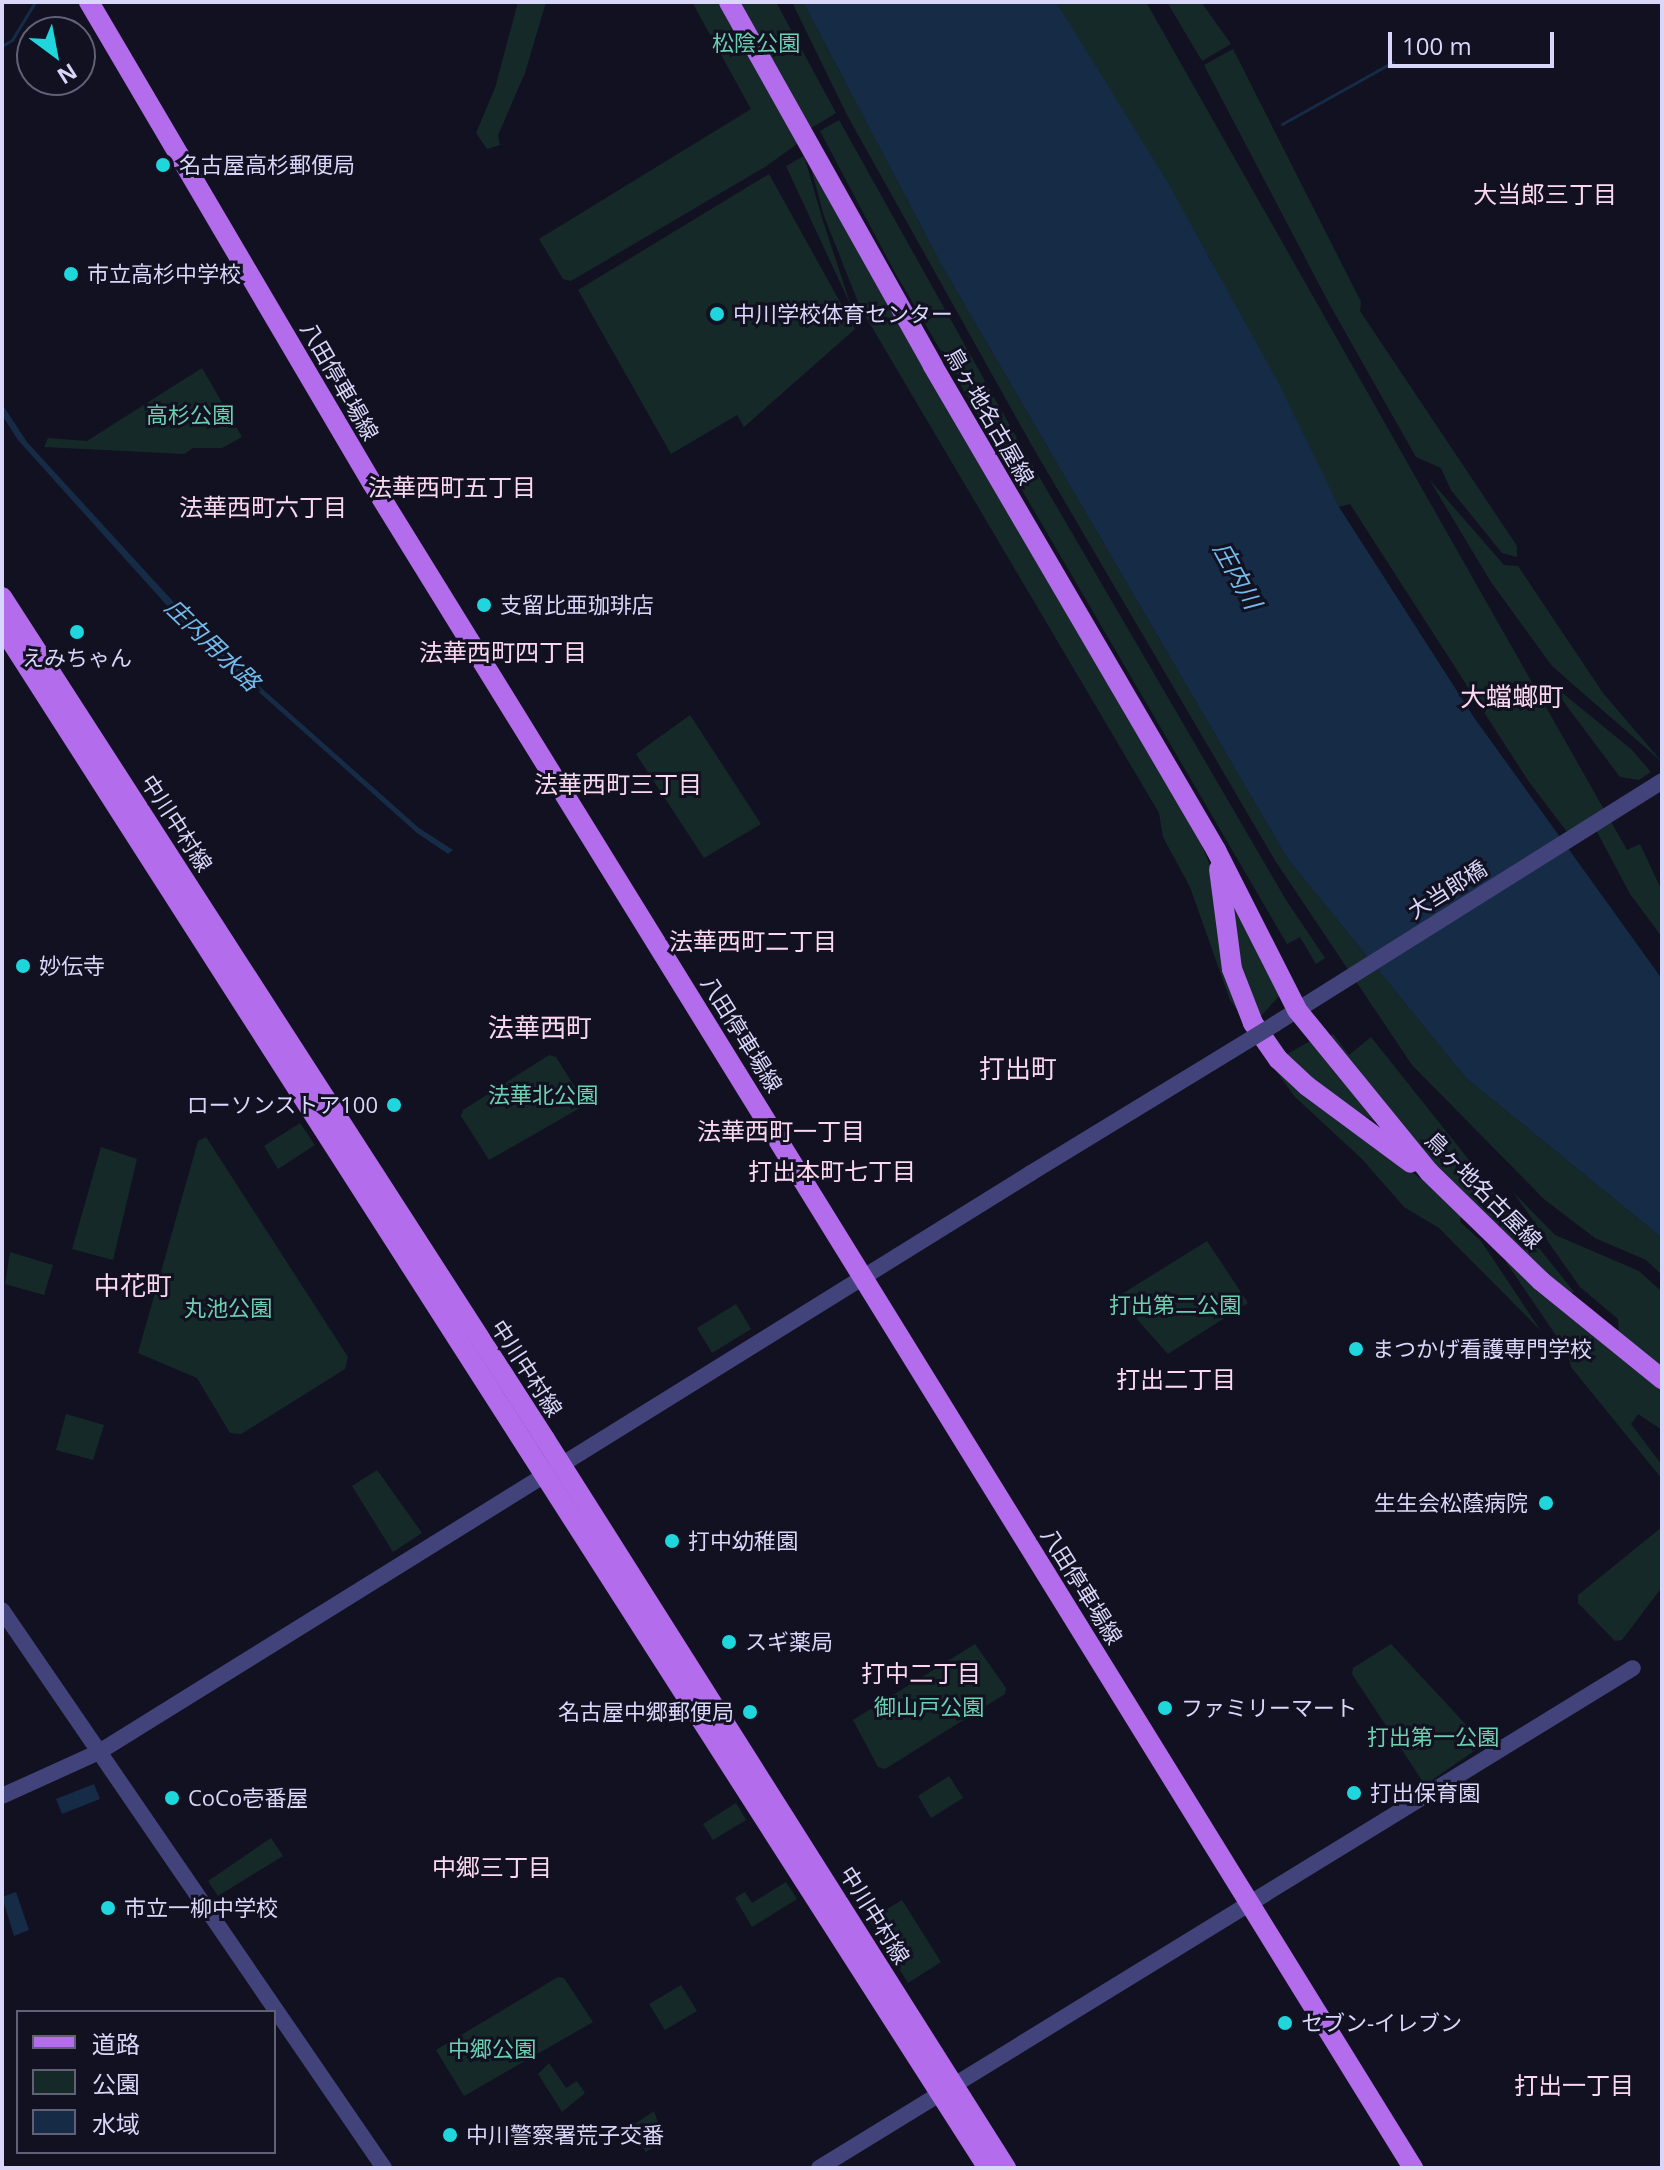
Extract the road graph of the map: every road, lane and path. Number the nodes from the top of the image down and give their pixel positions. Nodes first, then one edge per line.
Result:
1 (89, 2) edge
2 (729, 2) edge
3 (2, 597) edge
4 (2, 627) edge
5 (1662, 781) edge
6 (1216, 850) junction
7 (1303, 1007) junction
8 (1429, 1172) junction
9 (863, 1278) junction
10 (1662, 1379) edge
11 (554, 1470) junction
12 (2, 1610) edge
13 (1633, 1668) dead end
14 (99, 1752) junction
15 (2, 1796) edge
16 (1250, 1904) junction
17 (276, 2010) edge
18 (276, 2010) edge
19 (947, 2089) junction
20 (384, 2168) edge
21 (819, 2168) edge
22 (988, 2168) edge
23 (1006, 2168) edge
24 (1413, 2168) edge

1 - 9 main road, 八田停車場線
2 - 6 main road, 鳥ヶ地名古屋線
3 - 11 main road, 中川中村線
4 - 11 main road, 中川中村線
5 - 7 street, 大当郎橋
6 - 7 main road, 鳥ヶ地名古屋線
6 - 8 main road
7 - 8 main road, 鳥ヶ地名古屋線
7 - 9 street, 大当郎橋, bridge
8 - 10 main road, 鳥ヶ地名古屋線
9 - 11 street, 大当郎橋
9 - 16 main road, 八田停車場線
11 - 14 street, 大当郎橋
11 - 19 main road, 中川中村線
12 - 14 street
13 - 16 street
14 - 15 street, 大当郎橋
14 - 17 street
16 - 19 street
16 - 24 main road, 八田停車場線
18 - 20 street
19 - 21 street
19 - 22 main road, 中川中村線
19 - 23 main road, 中川中村線

